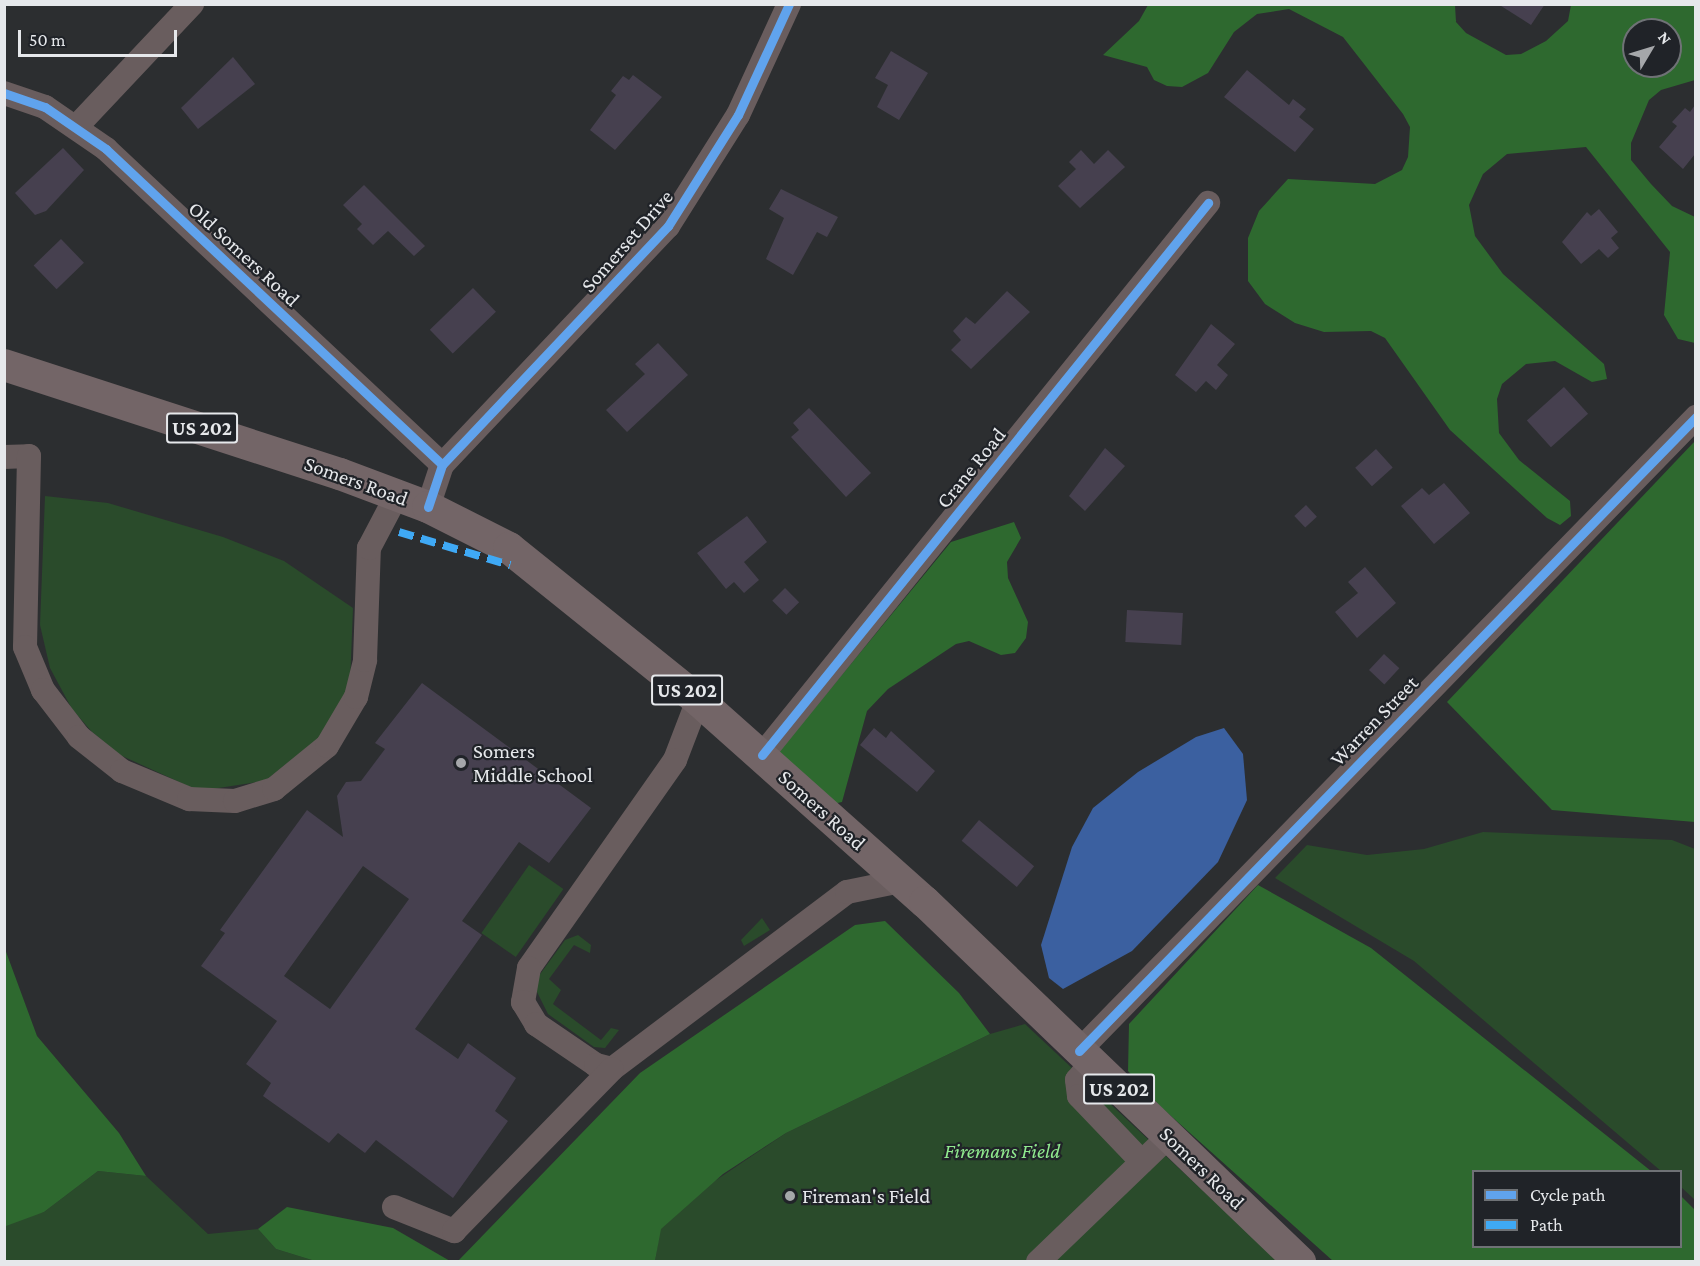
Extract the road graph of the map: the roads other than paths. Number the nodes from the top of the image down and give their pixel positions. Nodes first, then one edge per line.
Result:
1 (192, 4) edge
2 (789, 4) edge
3 (4, 93) edge
4 (77, 126) junction
5 (1208, 203) dead end
6 (4, 366) edge
7 (1695, 417) edge
8 (4, 457) edge
9 (442, 465) junction
10 (397, 495) junction
11 (428, 507) junction
12 (698, 700) junction
13 (762, 755) junction
14 (901, 881) junction
15 (1085, 1057) junction
16 (612, 1069) junction
17 (1169, 1136) junction
18 (1142, 1162) junction
19 (394, 1207) dead end
20 (1038, 1262) edge
21 (1300, 1262) edge

1 - 4 street
2 - 9 street, Somerset Drive
3 - 4 street, Old Somers Road
4 - 9 street, Old Somers Road
5 - 13 street, Crane Road
6 - 10 main road, Somers Road / US 202
7 - 15 street, Warren Street
8 - 10 street
9 - 11 street
10 - 11 main road, Somers Road / US 202
11 - 12 main road, Somers Road / US 202
12 - 13 main road, Somers Road / US 202
12 - 16 street
13 - 14 main road, Somers Road / US 202
14 - 15 main road, Somers Road / US 202
14 - 16 street
15 - 17 main road, Somers Road / US 202
15 - 18 street, Warren Street
16 - 19 street
17 - 18 street
17 - 21 main road, Somers Road / US 202
18 - 20 street

